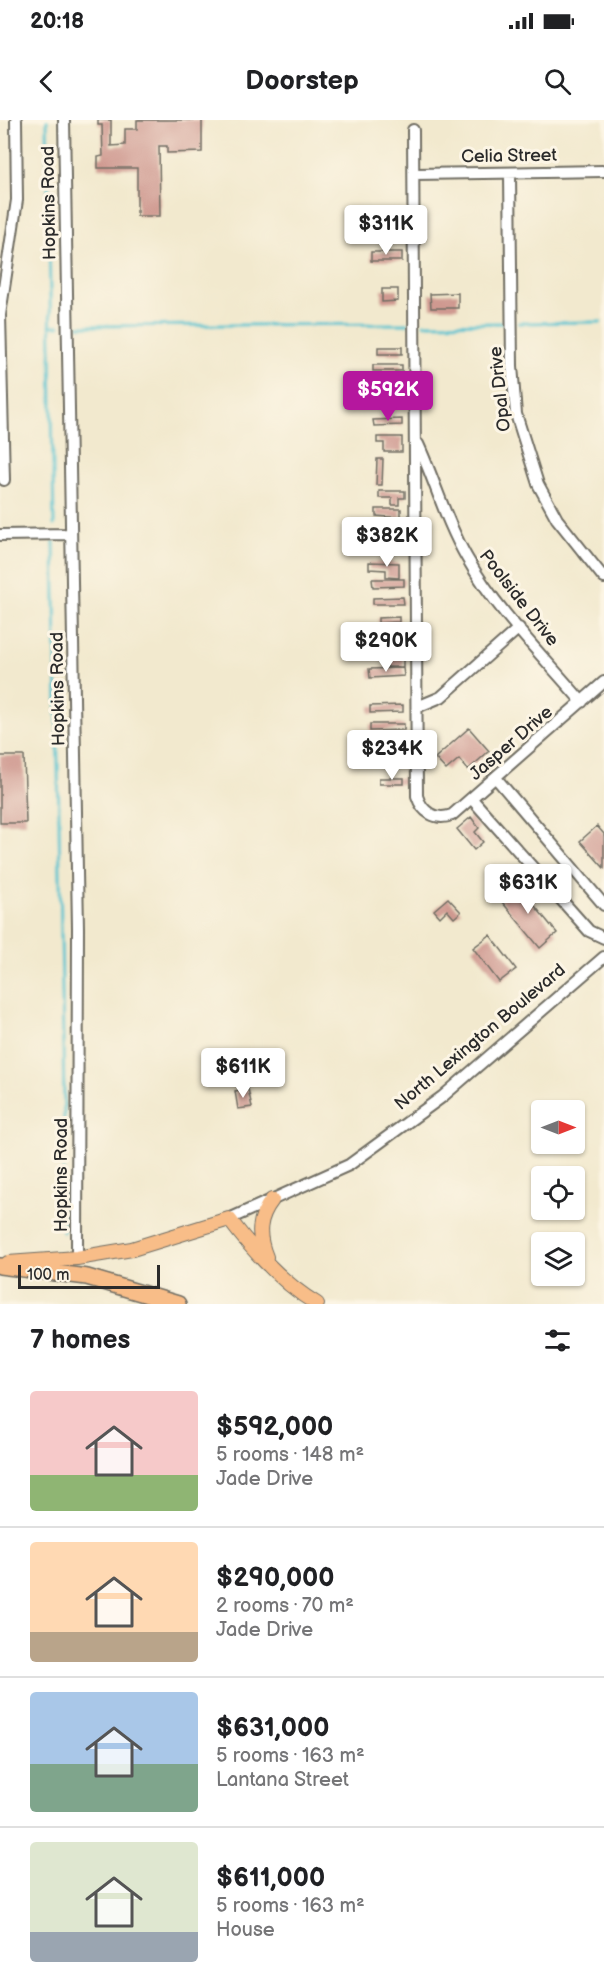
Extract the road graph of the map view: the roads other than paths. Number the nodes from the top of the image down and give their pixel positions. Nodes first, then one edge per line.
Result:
1 (16, 120) edge
2 (64, 120) edge
3 (413, 130) dead end
4 (604, 171) edge
5 (510, 173) junction
6 (415, 174) junction
7 (416, 440) junction
8 (4, 480) dead end
9 (71, 534) junction
10 (0, 536) edge
11 (604, 578) edge
12 (519, 627) junction
13 (604, 682) edge
14 (582, 702) junction
15 (417, 707) junction
16 (496, 778) junction
17 (472, 799) junction
18 (604, 905) edge
19 (604, 938) edge
20 (604, 957) edge
21 (272, 1200) junction
22 (229, 1219) junction
23 (77, 1258) junction
24 (269, 1264) junction
25 (0, 1265) edge
26 (178, 1304) edge
27 (317, 1304) edge

1 - 8 street
2 - 9 street, Hopkins Road
3 - 6 street
4 - 5 street, Celia Street
5 - 6 street, Celia Street
5 - 11 street, Opal Drive
6 - 7 street
7 - 12 street, Poolside Drive
7 - 15 street
9 - 10 street
9 - 23 street, Hopkins Road
12 - 14 street, Poolside Drive
12 - 15 street
13 - 14 street, Jasper Drive
14 - 16 street, Jasper Drive
15 - 17 street, Jasper Drive
16 - 17 street, Jasper Drive
16 - 18 street
17 - 19 street
20 - 21 street, North Lexington Boulevard
21 - 22 street, North Lexington Boulevard
21 - 24 main road
22 - 23 main road, North Lexington Boulevard
22 - 24 main road
23 - 25 main road, North Lexington Boulevard
24 - 27 main road
25 - 26 highway

